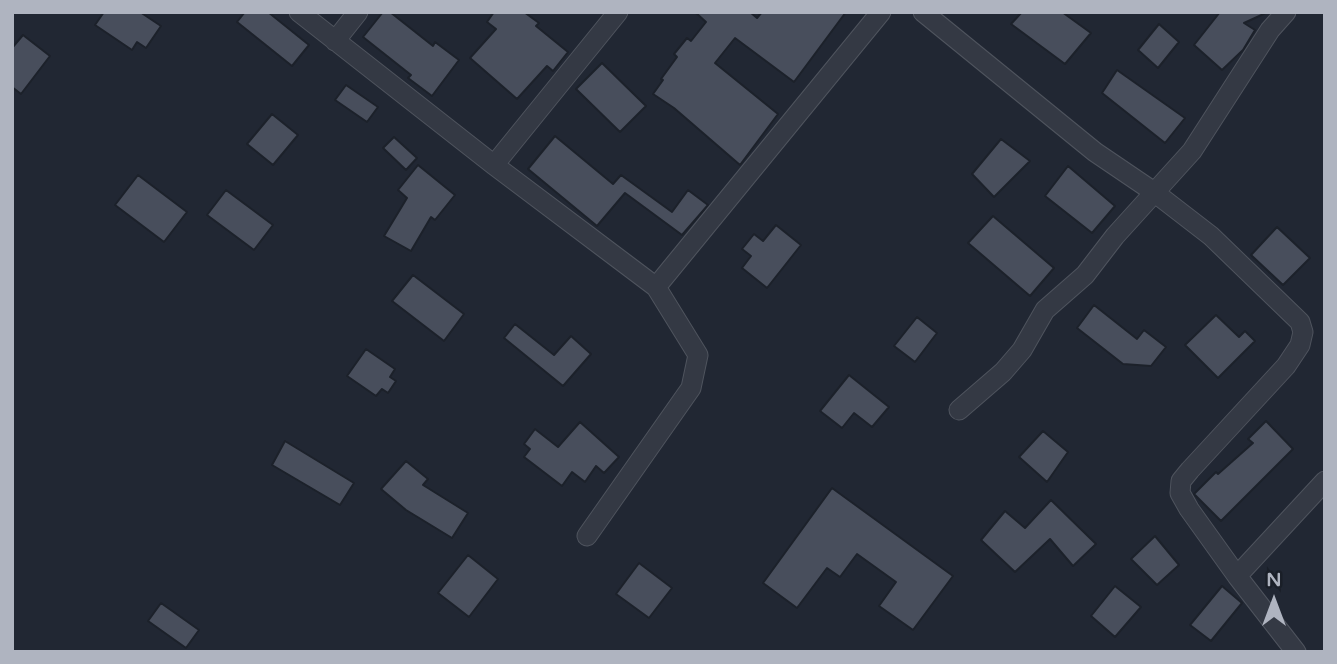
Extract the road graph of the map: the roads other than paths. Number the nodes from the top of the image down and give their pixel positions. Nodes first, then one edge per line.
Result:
1 (299, 12) edge
2 (358, 12) edge
3 (618, 12) edge
4 (881, 12) edge
5 (923, 12) edge
6 (1286, 12) edge
7 (335, 41) junction
8 (494, 165) junction
9 (1154, 192) junction
10 (656, 287) junction
11 (959, 410) dead end
12 (1325, 481) edge
13 (587, 536) dead end
14 (1237, 576) junction
15 (1296, 652) edge

1 - 7 street
2 - 7 street
3 - 8 street
4 - 10 street
5 - 9 street
6 - 9 street
7 - 8 street
8 - 10 street
9 - 11 street
9 - 14 street
10 - 13 street
12 - 14 street
14 - 15 street

